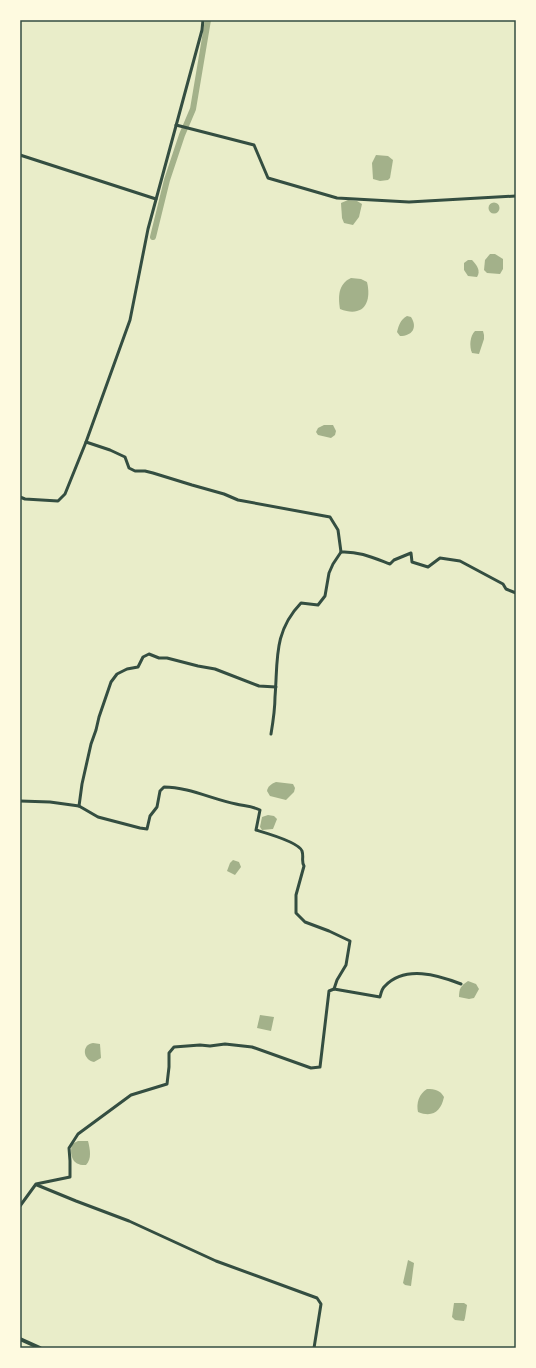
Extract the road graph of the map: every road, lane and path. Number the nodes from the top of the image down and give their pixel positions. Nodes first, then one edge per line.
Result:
1 (203, 20) edge
2 (176, 125) junction
3 (20, 155) edge
4 (516, 196) edge
5 (156, 199) junction
6 (86, 442) junction
7 (20, 497) edge
8 (341, 552) junction
9 (516, 593) edge
10 (276, 687) junction
11 (271, 734) dead end
12 (20, 802) edge
13 (79, 806) junction
14 (461, 984) dead end
15 (334, 989) junction
16 (36, 1184) junction
17 (20, 1206) edge
18 (20, 1339) edge
19 (40, 1348) edge
20 (314, 1348) edge

1 - 2 street
2 - 4 street
2 - 5 street
3 - 5 street
5 - 6 street
6 - 7 street
6 - 8 street
8 - 9 street
8 - 10 street
10 - 11 street
10 - 13 street
12 - 13 street
13 - 15 street
14 - 15 street
15 - 16 street
16 - 17 street
16 - 20 street
18 - 19 main road

